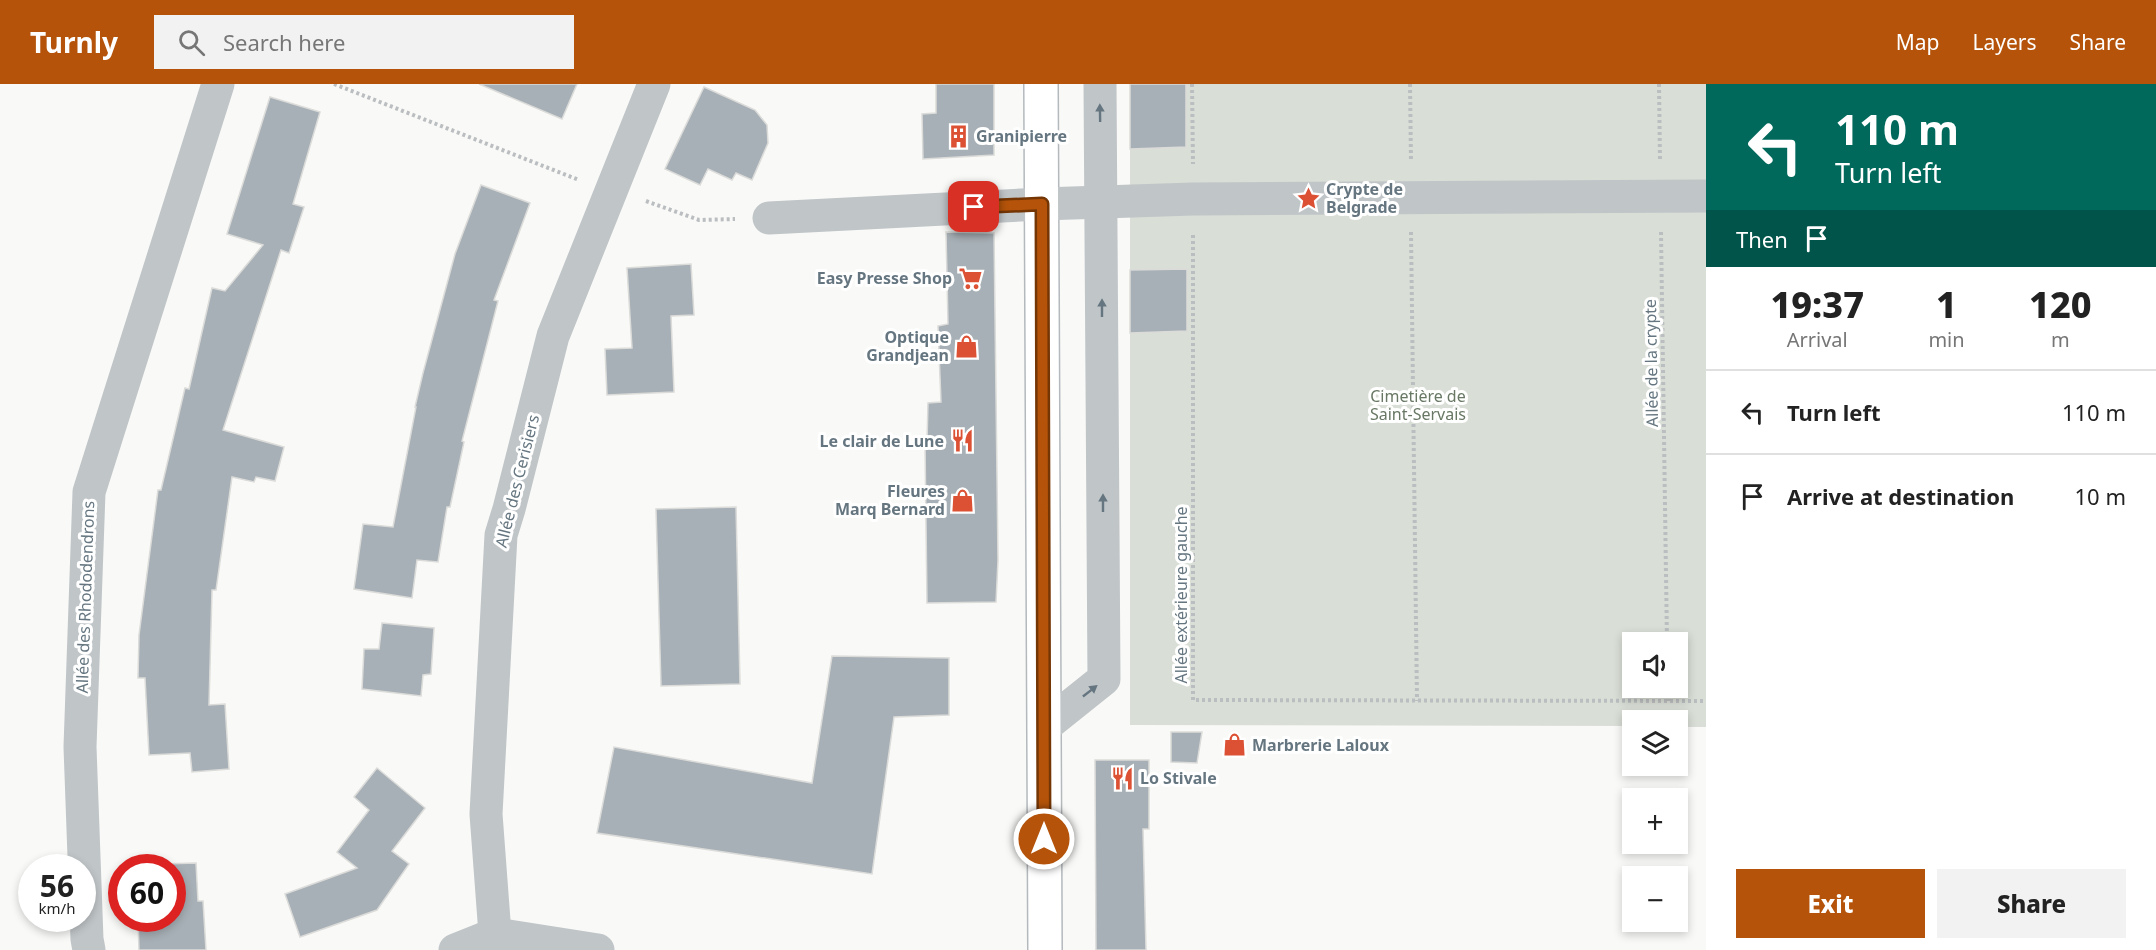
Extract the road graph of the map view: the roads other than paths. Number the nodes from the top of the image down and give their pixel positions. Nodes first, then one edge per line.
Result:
1 (218, 84) edge
2 (654, 84) edge
3 (1041, 84) edge
4 (1100, 84) edge
5 (1706, 196) edge
6 (1101, 201) junction
7 (1042, 204) junction
8 (770, 218) road end
9 (1044, 728) junction
10 (495, 934) junction
11 (89, 950) edge
12 (455, 950) edge
13 (598, 950) edge
14 (1045, 950) edge

1 - 11 street, Allée des Rhododendrons
2 - 10 street, Allée des Cerisiers
3 - 7 main road
6 -> 4 street
5 - 6 street
6 - 7 street
9 -> 6 street
7 - 8 street
7 - 9 main road
9 - 14 main road
10 - 12 street
10 - 13 street

